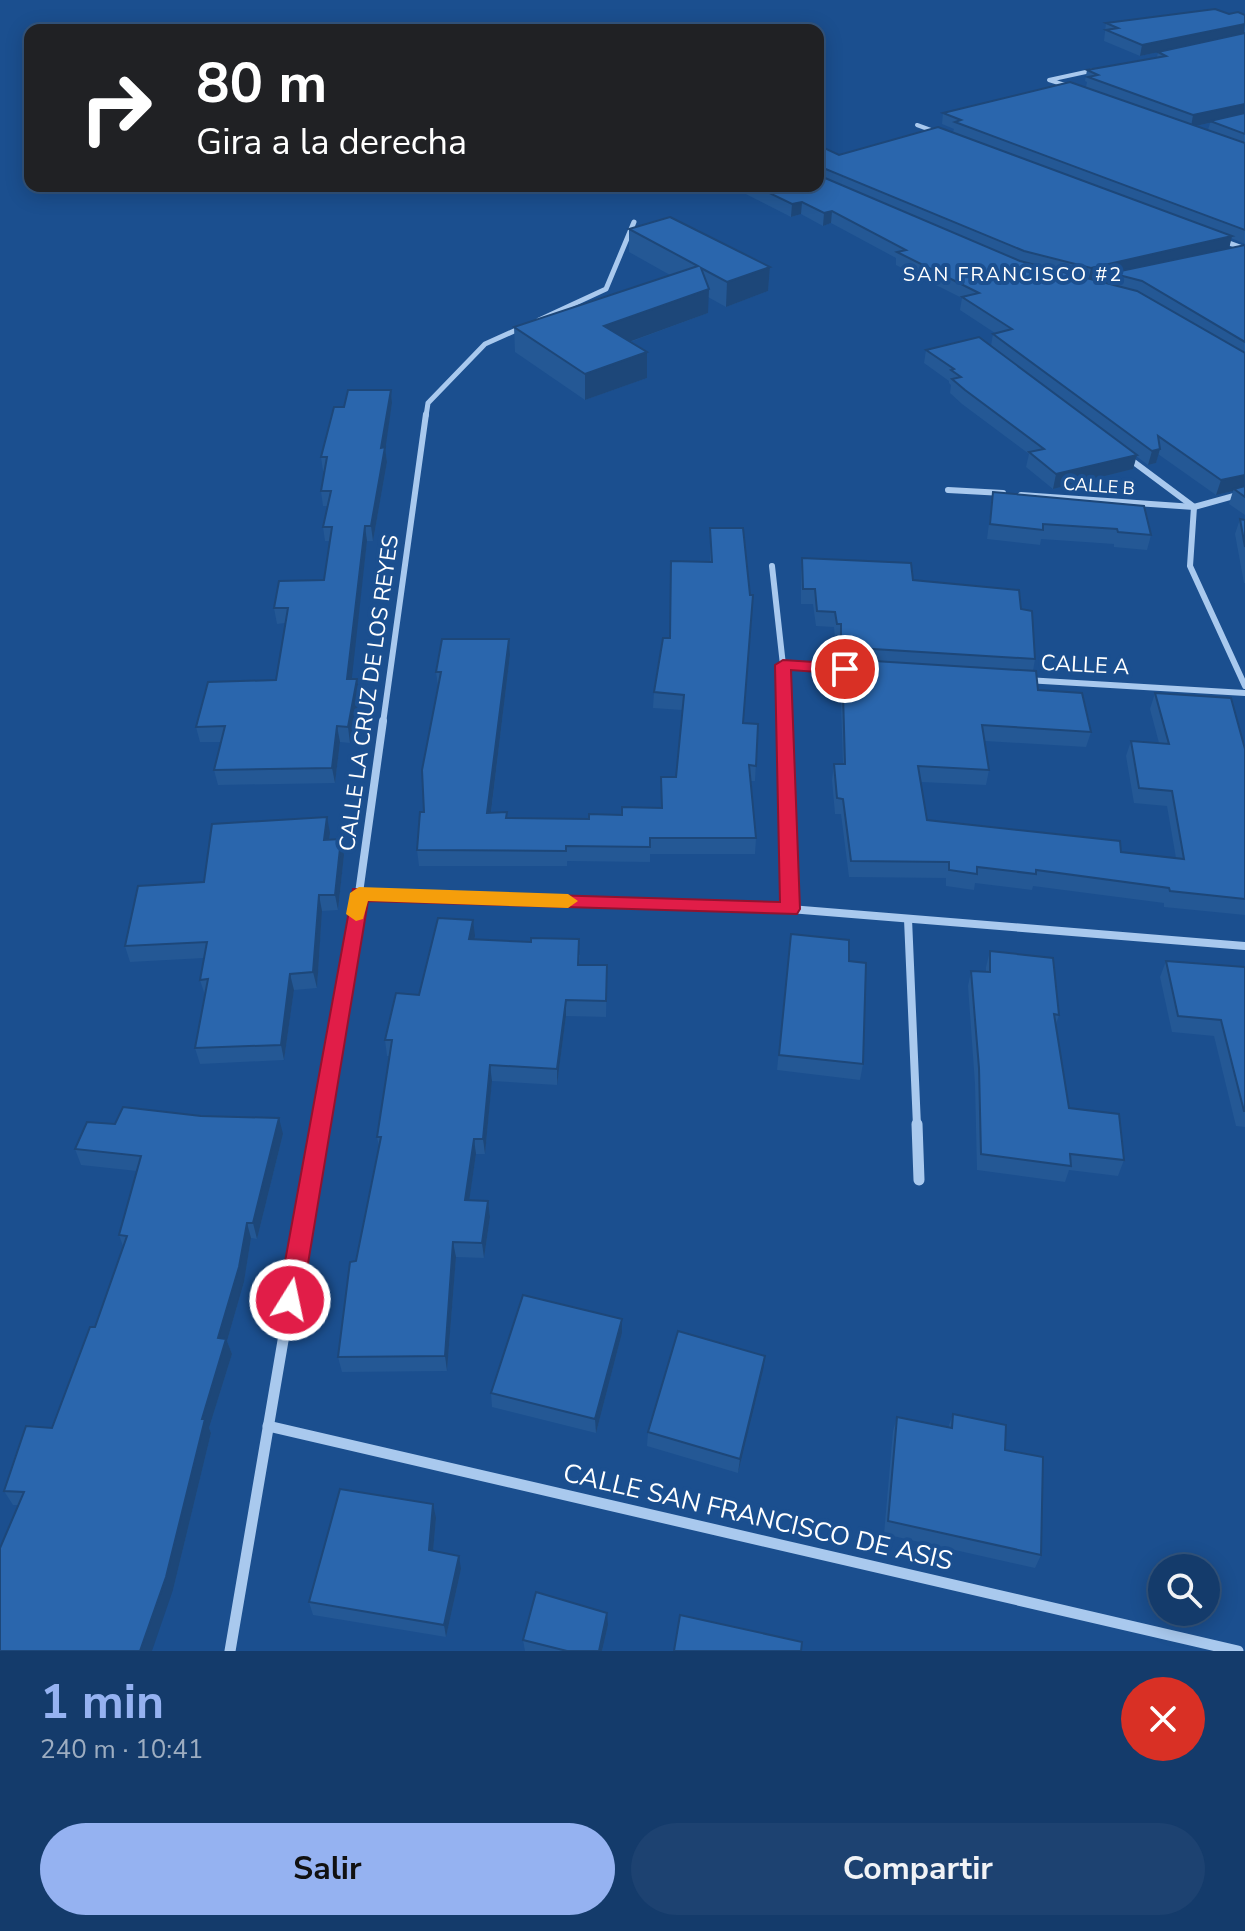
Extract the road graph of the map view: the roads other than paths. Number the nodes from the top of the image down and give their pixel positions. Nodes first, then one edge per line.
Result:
1 (1110, 67) edge
2 (1078, 90) edge
3 (917, 125) dead end
4 (946, 136) edge
5 (634, 222) dead end
6 (1209, 236) edge
7 (1245, 250) edge
8 (1229, 254) edge
9 (1121, 452) edge
10 (948, 490) dead end
11 (1245, 493) edge
12 (1194, 507) junction
13 (772, 566) dead end
14 (783, 665) junction
15 (863, 670) edge
16 (1022, 679) edge
17 (1245, 686) edge
18 (1245, 693) edge
19 (359, 893) junction
20 (790, 909) junction
21 (908, 919) junction
22 (1245, 946) edge
23 (919, 1180) dead end
24 (268, 1426) junction
25 (230, 1651) edge
26 (1238, 1651) edge

1 - 2 street
3 - 4 street
5 - 19 street, CALLE LA CRUZ DE LOS REYES
6 - 7 street
7 - 8 street
9 - 12 street
10 - 12 street, CALLE B
11 - 12 street, CALLE B
12 - 17 street
13 - 14 street
14 - 15 street
14 - 20 street
16 - 18 street, CALLE A
19 - 20 street
19 - 24 street, CALLE LA CRUZ DE LOS REYES
20 - 21 street
21 - 22 street
21 - 23 street
24 - 25 street, CALLE LA CRUZ DE LOS REYES
24 - 26 street, CALLE SAN FRANCISCO DE ASIS

